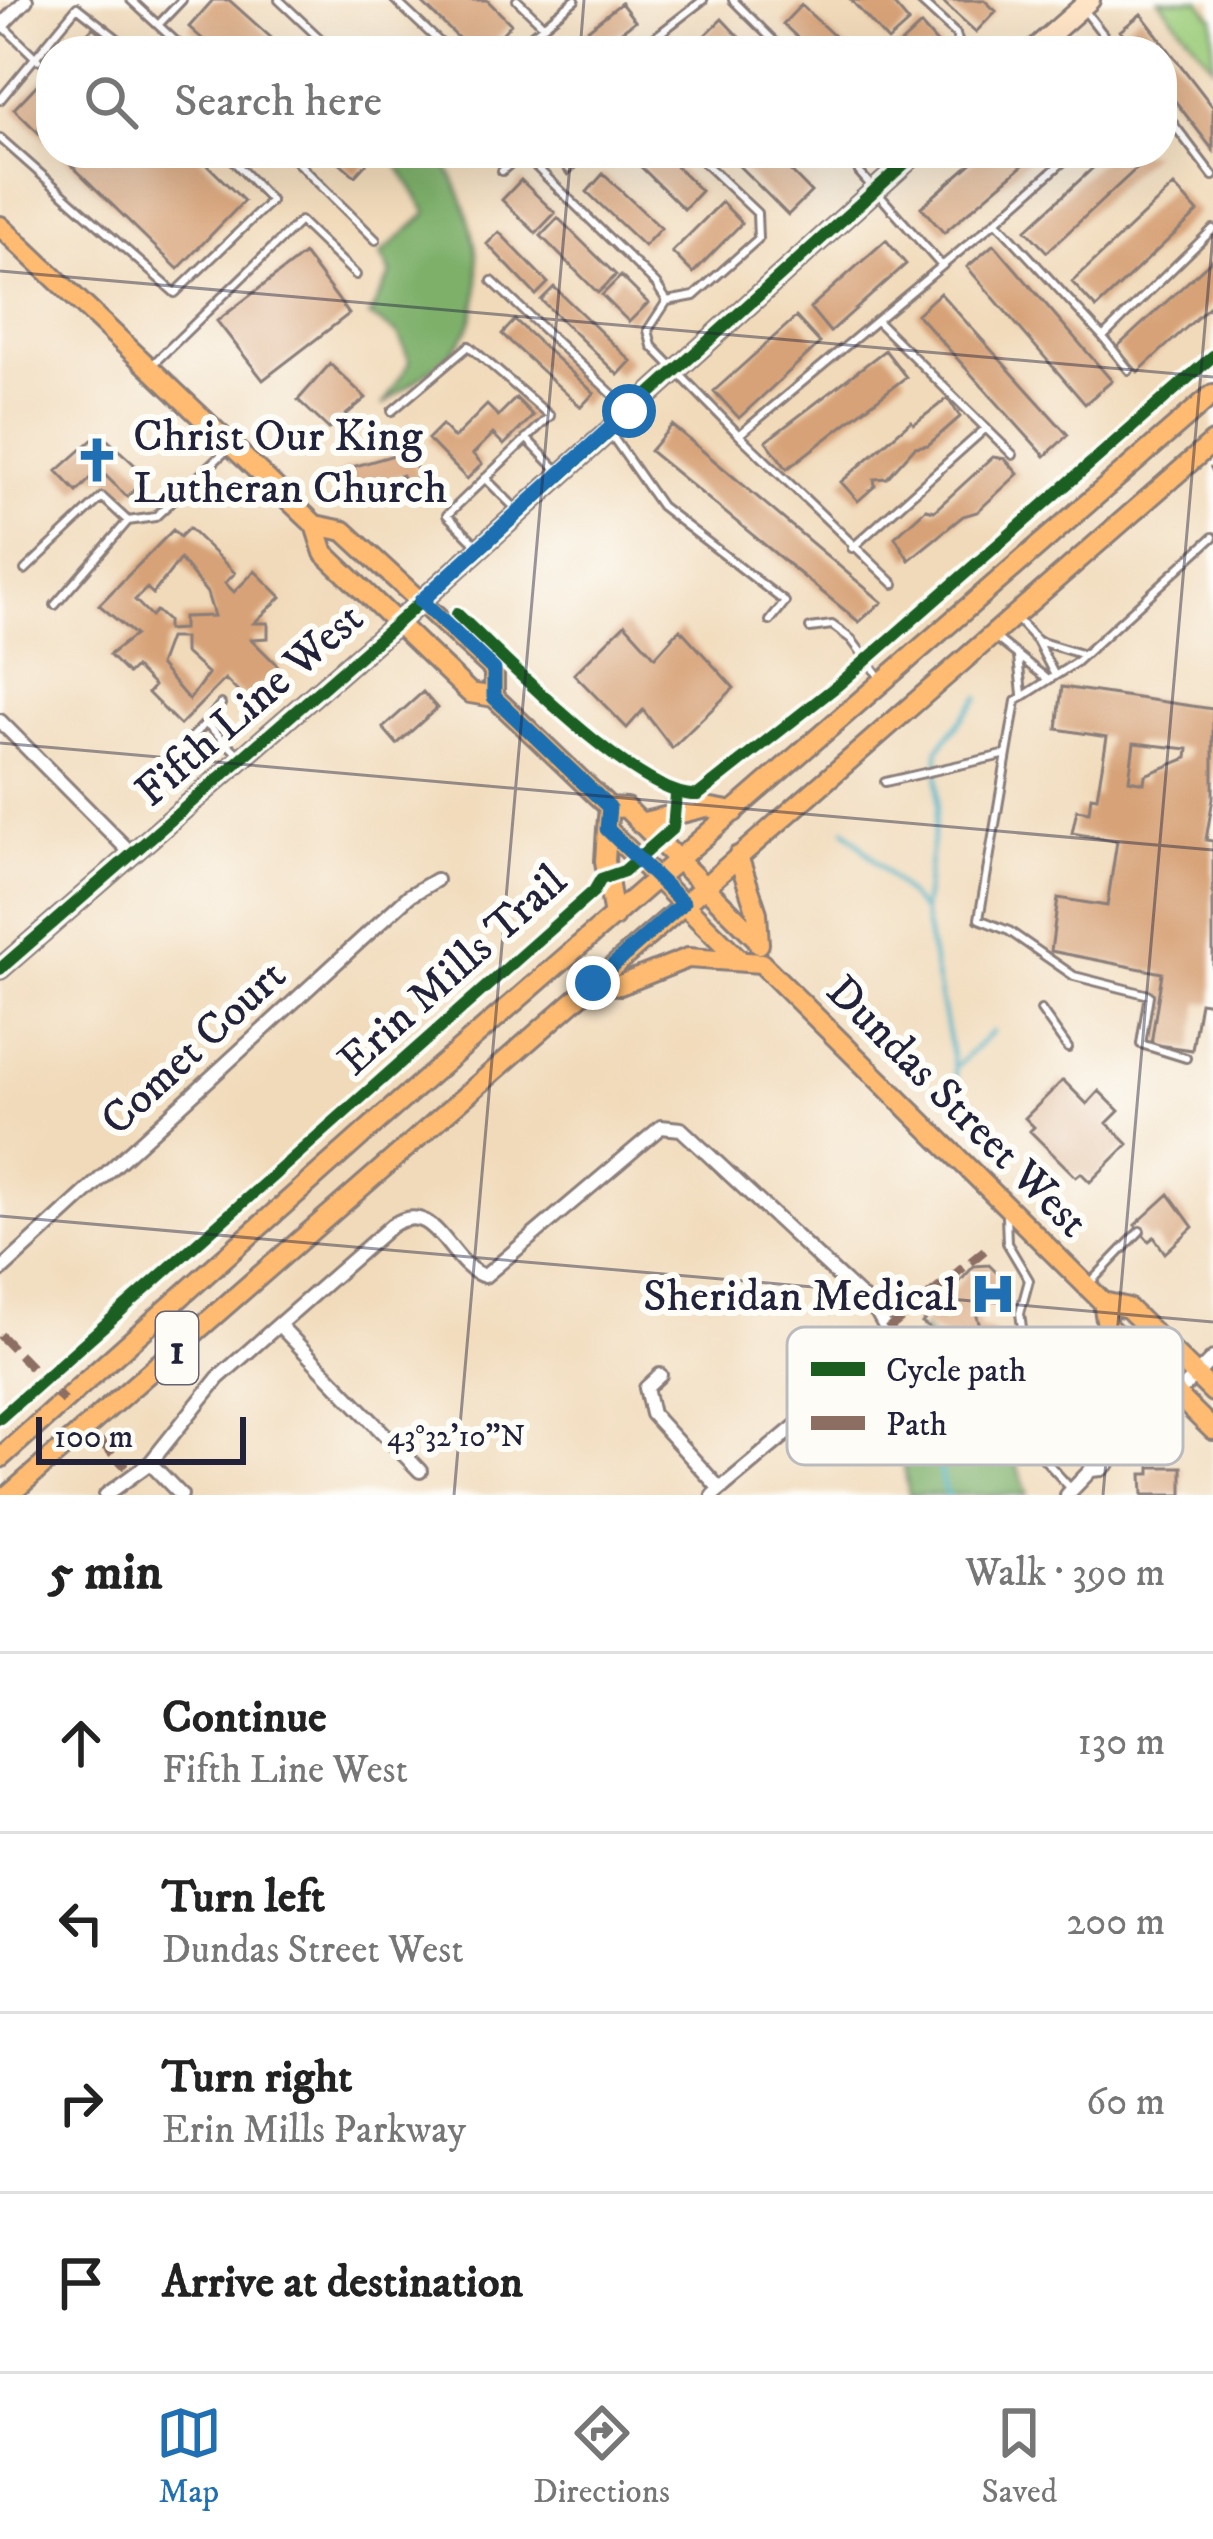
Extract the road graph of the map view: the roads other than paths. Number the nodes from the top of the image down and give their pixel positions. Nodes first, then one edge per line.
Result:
1 (26, 0) edge
2 (131, 0) edge
3 (182, 0) edge
4 (279, 0) edge
5 (395, 0) edge
6 (517, 0) edge
7 (575, 0) edge
8 (703, 0) edge
9 (733, 0) edge
10 (919, 0) edge
11 (1083, 2) edge
12 (159, 24) junction
13 (1, 25) edge
14 (543, 25) junction
15 (56, 36) edge
16 (114, 36) edge
17 (171, 36) edge
18 (317, 36) edge
19 (433, 36) edge
20 (530, 36) edge
21 (656, 36) edge
22 (769, 36) edge
23 (957, 36) edge
24 (1048, 36) edge
25 (1106, 36) edge
26 (36, 58) edge
27 (36, 62) edge
28 (0, 100) edge
29 (1177, 129) edge
30 (0, 138) edge
31 (240, 168) edge
32 (303, 168) edge
33 (505, 168) edge
34 (537, 168) edge
35 (710, 168) edge
36 (858, 168) edge
37 (900, 168) edge
38 (1056, 168) edge
39 (502, 171) dead end
40 (1213, 176) edge
41 (878, 189) junction
42 (996, 221) junction
43 (0, 226) edge
44 (1213, 229) edge
45 (376, 241) dead end
46 (942, 266) junction
47 (356, 275) dead end
48 (492, 281) dead end
49 (667, 301) junction
50 (877, 321) junction
51 (1103, 337) junction
52 (149, 368) junction
53 (675, 370) junction
54 (1129, 370) dead end
55 (1213, 394) edge
56 (392, 411) dead end
57 (629, 411) junction
58 (986, 428) junction
59 (607, 431) junction
60 (739, 436) junction
61 (526, 439) junction
62 (1213, 442) edge
63 (232, 446) junction
64 (1013, 454) dead end
65 (560, 473) junction
66 (485, 478) junction
67 (519, 512) junction
68 (128, 521) junction
69 (315, 525) junction
70 (1213, 537) edge
71 (480, 548) junction
72 (853, 548) junction
73 (25, 570) dead end
74 (894, 584) dead end
75 (421, 601) junction
76 (55, 605) dead end
77 (1015, 616) junction
78 (770, 621) dead end
79 (397, 622) junction
80 (810, 628) dead end
81 (994, 636) junction
82 (1037, 641) junction
83 (1081, 654) junction
84 (1018, 657) junction
85 (1050, 676) junction
86 (884, 682) junction
87 (1022, 694) junction
88 (494, 697) junction
89 (220, 704) dead end
90 (0, 721) edge
91 (206, 723) junction
92 (182, 747) dead end
93 (1003, 755) junction
94 (241, 757) junction
95 (885, 782) dead end
96 (609, 807) junction
97 (734, 812) junction
98 (640, 823) junction
99 (607, 829) junction
100 (131, 853) junction
101 (738, 856) junction
102 (679, 862) junction
103 (436, 880) dead end
104 (658, 880) junction
105 (704, 886) junction
106 (683, 903) junction
107 (614, 917) junction
108 (758, 940) junction
109 (738, 958) junction
110 (761, 963) junction
111 (0, 968) edge
112 (593, 983) junction
113 (1041, 1010) dead end
114 (1068, 1048) dead end
115 (1186, 1058) dead end
116 (1006, 1206) junction
117 (1140, 1231) dead end
118 (0, 1271) edge
119 (1087, 1287) junction
120 (1103, 1303) junction
121 (280, 1327) junction
122 (885, 1327) edge
123 (1019, 1327) edge
124 (1108, 1327) edge
125 (1147, 1327) edge
126 (1213, 1358) edge
127 (1183, 1362) edge
128 (1195, 1374) junction
129 (660, 1375) dead end
130 (1183, 1385) edge
131 (1213, 1392) edge
132 (1183, 1401) edge
133 (1213, 1430) edge
134 (787, 1433) edge
135 (0, 1458) edge
136 (150, 1463) junction
137 (1049, 1465) edge
138 (1106, 1465) edge
139 (420, 1471) dead end
140 (717, 1492) edge
141 (1070, 1492) edge
142 (9, 1495) edge
143 (106, 1495) edge
144 (181, 1495) edge

1 - 13 street
2 - 12 lane
3 - 12 lane
4 - 18 lane
5 - 19 lane
6 - 14 lane
7 - 14 lane
8 - 21 lane
9 - 22 lane
10 - 23 lane
11 - 24 street
11 - 25 lane
12 - 17 lane
13 - 26 lane
14 - 20 lane
15 - 16 lane
27 - 28 lane
29 - 40 lane
30 - 31 lane
32 - 45 lane
33 - 39 lane
34 - 49 lane
35 - 49 lane
36 - 41 lane
37 - 41 street, Fifth Line West
38 - 42 lane
41 - 46 lane
41 - 53 street, Fifth Line West
42 - 46 lane
42 - 51 lane
43 - 52 main road
44 - 51 lane
46 - 50 lane
47 - 52 lane
48 - 57 lane
49 - 53 lane
50 - 58 lane
50 - 60 lane
51 - 54 lane
52 - 63 main road
53 - 57 street, Fifth Line West
53 - 60 lane
55 - 86 main road, 1
56 - 61 lane
57 - 59 street, Fifth Line West
58 - 64 lane
58 - 72 lane
59 - 65 street, Fifth Line West
59 - 78 lane
60 - 72 lane
61 - 65 lane
61 - 66 lane
62 - 77 main road, 1
63 - 68 lane
63 - 69 main road
65 - 67 street, Fifth Line West
66 - 67 lane
66 - 71 lane
67 - 71 street, Fifth Line West
68 - 73 lane
68 - 76 lane
69 - 75 main road
69 - 79 main road
70 - 83 lane
71 - 75 street, Fifth Line West
72 - 74 lane
75 - 79 street, Fifth Line West
75 - 88 main road
77 - 81 main road, 1
77 - 82 lane
79 - 88 main road
79 - 94 street, Fifth Line West
80 - 86 lane
81 - 84 lane
81 - 101 main road, 1
82 - 83 lane
82 - 85 lane
83 - 85 lane
84 - 85 lane
84 - 87 lane
85 - 87 lane
86 - 97 main road, 1
87 - 93 lane
88 - 96 main road
89 - 91 lane
90 - 100 street
91 - 92 lane
91 - 94 lane
93 - 95 lane
93 - 115 lane
94 - 100 street, Fifth Line West
96 - 98 main road
96 - 99 main road
97 - 98 main road
97 - 102 main road, 1
98 - 102 main road
99 - 104 main road
99 - 107 main road
100 - 111 street, Fifth Line West
101 - 105 main road, 1
101 - 108 main road, Dundas Street West
102 - 104 main road, 1
102 - 105 main road
103 - 118 street, Comet Court
104 - 106 main road
104 - 107 main road, 1
105 - 106 main road, 1
105 - 108 main road
106 - 109 main road
106 - 112 main road, 1
107 - 135 main road, 1
108 - 110 main road, Dundas Street West
109 - 110 main road, Dundas Street West
109 - 112 main road, Dundas Street West
110 - 116 main road, Dundas Street West
112 - 142 main road, 1
113 - 114 lane
116 - 119 main road, Dundas Street West
116 - 123 lane
117 - 119 lane
119 - 120 main road, Dundas Street West
120 - 124 main road, Dundas Street West
120 - 125 main road, Dundas Street West
121 - 122 street
121 - 136 street
121 - 139 street
126 - 128 street
127 - 128 main road, Dundas Street West
128 - 130 street
128 - 131 main road, Dundas Street West
129 - 140 street
132 - 133 main road, Dundas Street West
134 - 140 street
136 - 143 street
136 - 144 street
137 - 141 lane
138 - 141 street

